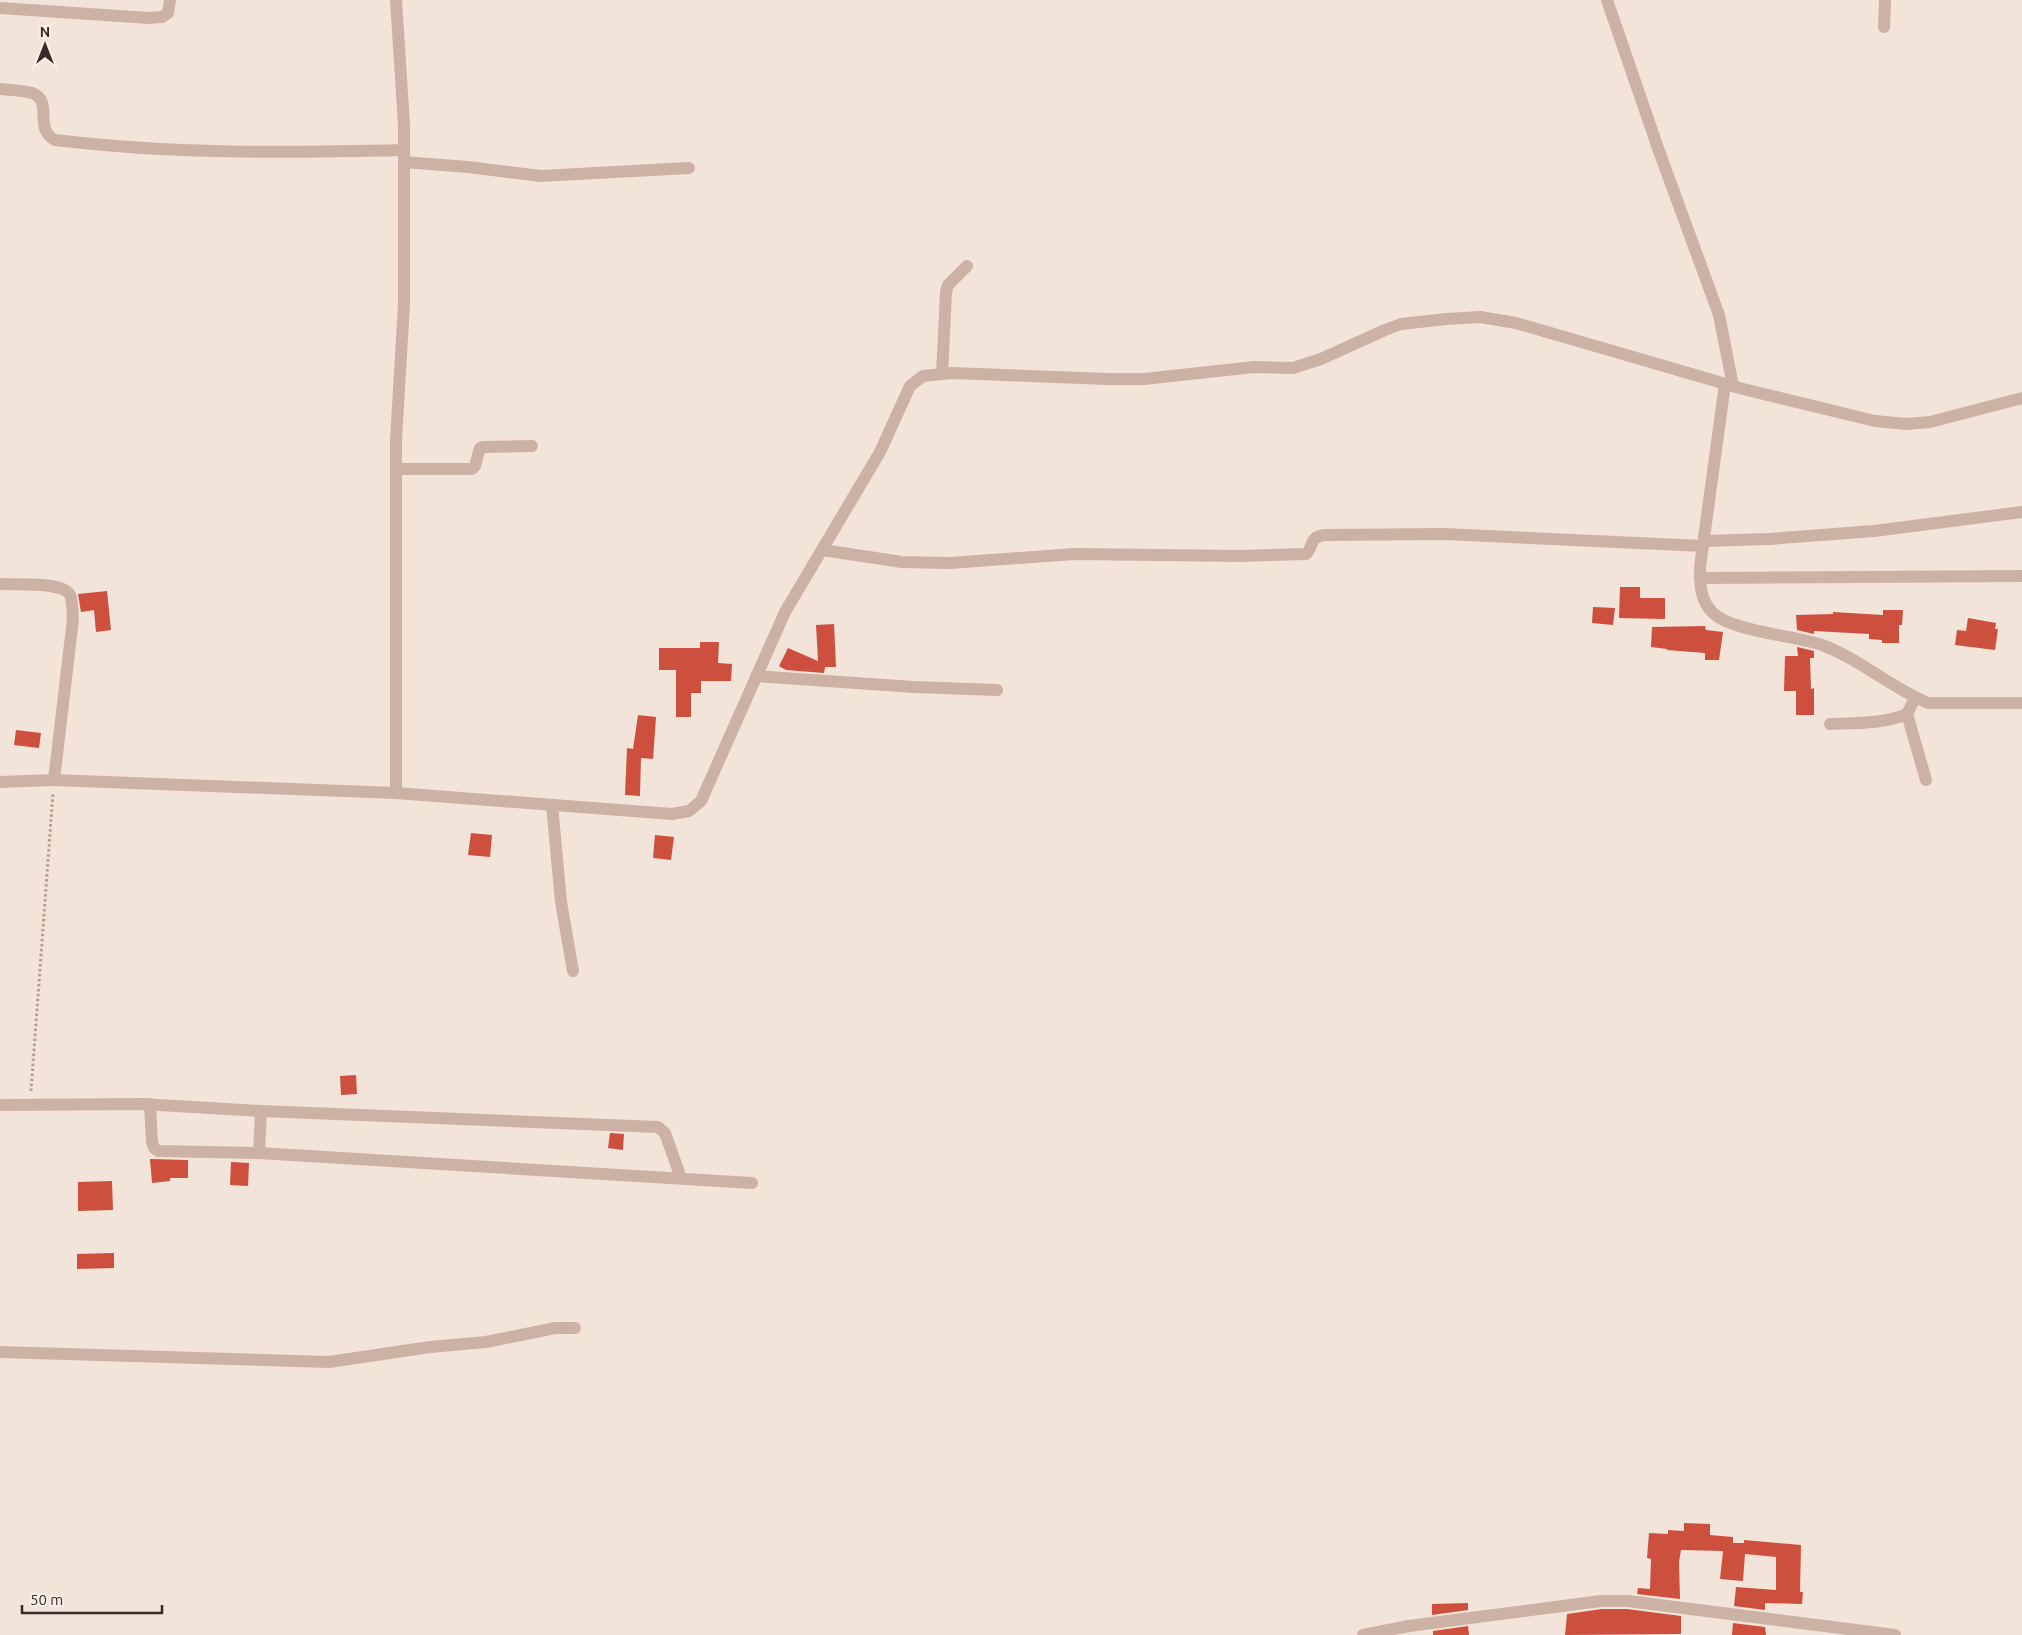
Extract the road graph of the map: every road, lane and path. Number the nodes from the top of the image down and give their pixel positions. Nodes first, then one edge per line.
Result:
1 (170, 0) edge
2 (396, 0) edge
3 (1607, 0) edge
4 (1885, 0) edge
5 (0, 8) edge
6 (1884, 27) dead end
7 (0, 89) edge
8 (404, 156) junction
9 (689, 168) dead end
10 (967, 266) dead end
11 (942, 374) junction
12 (1729, 385) junction
13 (2022, 398) edge
14 (532, 446) dead end
15 (396, 469) junction
16 (2022, 512) edge
17 (1703, 544) junction
18 (822, 550) junction
19 (2022, 576) edge
20 (1700, 578) junction
21 (0, 584) edge
22 (756, 676) junction
23 (997, 690) dead end
24 (1915, 698) junction
25 (2022, 703) edge
26 (1907, 714) junction
27 (1830, 724) dead end
28 (54, 780) junction
29 (1926, 780) dead end
30 (0, 782) edge
31 (396, 793) junction
32 (552, 805) junction
33 (573, 971) dead end
34 (30, 1104) junction
35 (150, 1104) junction
36 (0, 1105) edge
37 (262, 1111) junction
38 (259, 1153) junction
39 (681, 1178) junction
40 (752, 1184) dead end
41 (575, 1328) dead end
42 (0, 1352) edge
43 (1363, 1635) edge
44 (1895, 1635) edge

1 - 5 street
2 - 8 street
3 - 12 street
4 - 6 street
7 - 8 street
8 - 9 street
8 - 15 street
10 - 11 street
11 - 12 street
11 - 18 street
12 - 13 street
12 - 17 street
14 - 15 street
15 - 31 street
16 - 17 street
17 - 18 street
17 - 20 street
18 - 22 street
19 - 20 street
20 - 24 street
21 - 28 street
22 - 23 street
22 - 32 street
24 - 25 street
24 - 26 street
26 - 27 street
26 - 29 street
28 - 30 street
28 - 31 street
28 - 34 path
31 - 32 street
32 - 33 street
34 - 35 street
34 - 36 street
35 - 37 street
35 - 38 street
37 - 38 street
37 - 39 street
38 - 39 street
39 - 40 street
41 - 42 street
43 - 44 street

